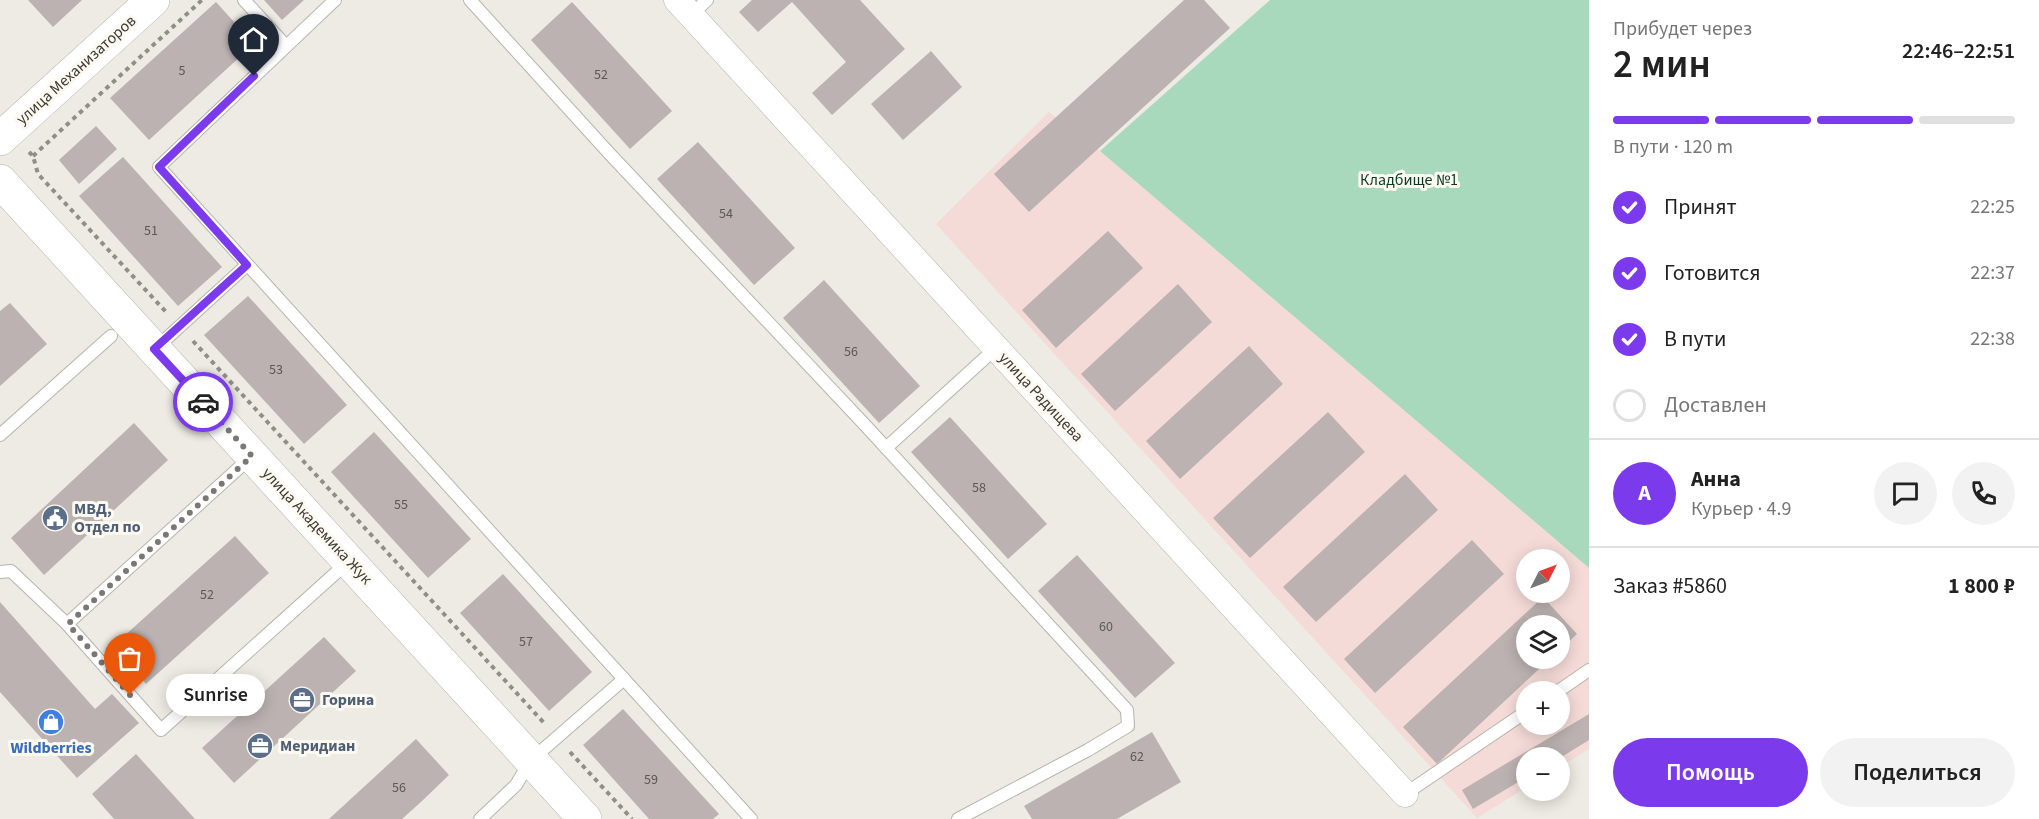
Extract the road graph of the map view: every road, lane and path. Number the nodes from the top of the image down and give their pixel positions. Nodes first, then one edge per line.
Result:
1 (153, 0) edge
2 (202, 0) edge
3 (244, 0) edge
4 (335, 0) edge
5 (470, 0) edge
6 (692, 5) edge
7 (286, 46) junction
8 (5, 135) edge
9 (33, 156) junction
10 (0, 181) edge
11 (247, 265) junction
12 (179, 326) junction
13 (111, 336) dead end
14 (996, 348) junction
15 (154, 349) junction
16 (0, 435) edge
17 (886, 448) junction
18 (252, 456) junction
19 (349, 561) junction
20 (0, 572) edge
21 (68, 624) junction
22 (1589, 670) edge
23 (624, 679) junction
24 (1570, 683) edge
25 (1516, 718) edge
26 (557, 737) junction
27 (531, 760) junction
28 (1405, 794) joint
29 (480, 819) edge
30 (585, 819) edge
31 (632, 819) edge
32 (751, 819) edge
33 (958, 819) edge

1 - 8 street, улица Механизаторов
2 - 9 path
3 - 7 lane
4 - 7 lane
5 - 17 lane
6 - 14 street, улица Радищева
7 - 11 lane
8 - 9 path
9 - 12 path
10 - 15 street, улица Академика Жук
11 - 12 lane
11 - 23 lane
12 - 15 lane
12 - 26 path
13 - 16 lane
14 - 17 lane
14 - 28 street, улица Радищева
15 - 18 street, улица Академика Жук
17 - 33 lane
18 - 19 street, улица Академика Жук
18 - 21 lane
19 - 21 lane
19 - 27 street, улица Академика Жук
20 - 21 lane
22 - 24 lane
23 - 26 lane
23 - 32 lane
25 - 28 lane
26 - 27 lane
26 - 31 path
27 - 29 lane
27 - 30 street, улица Академика Жук

